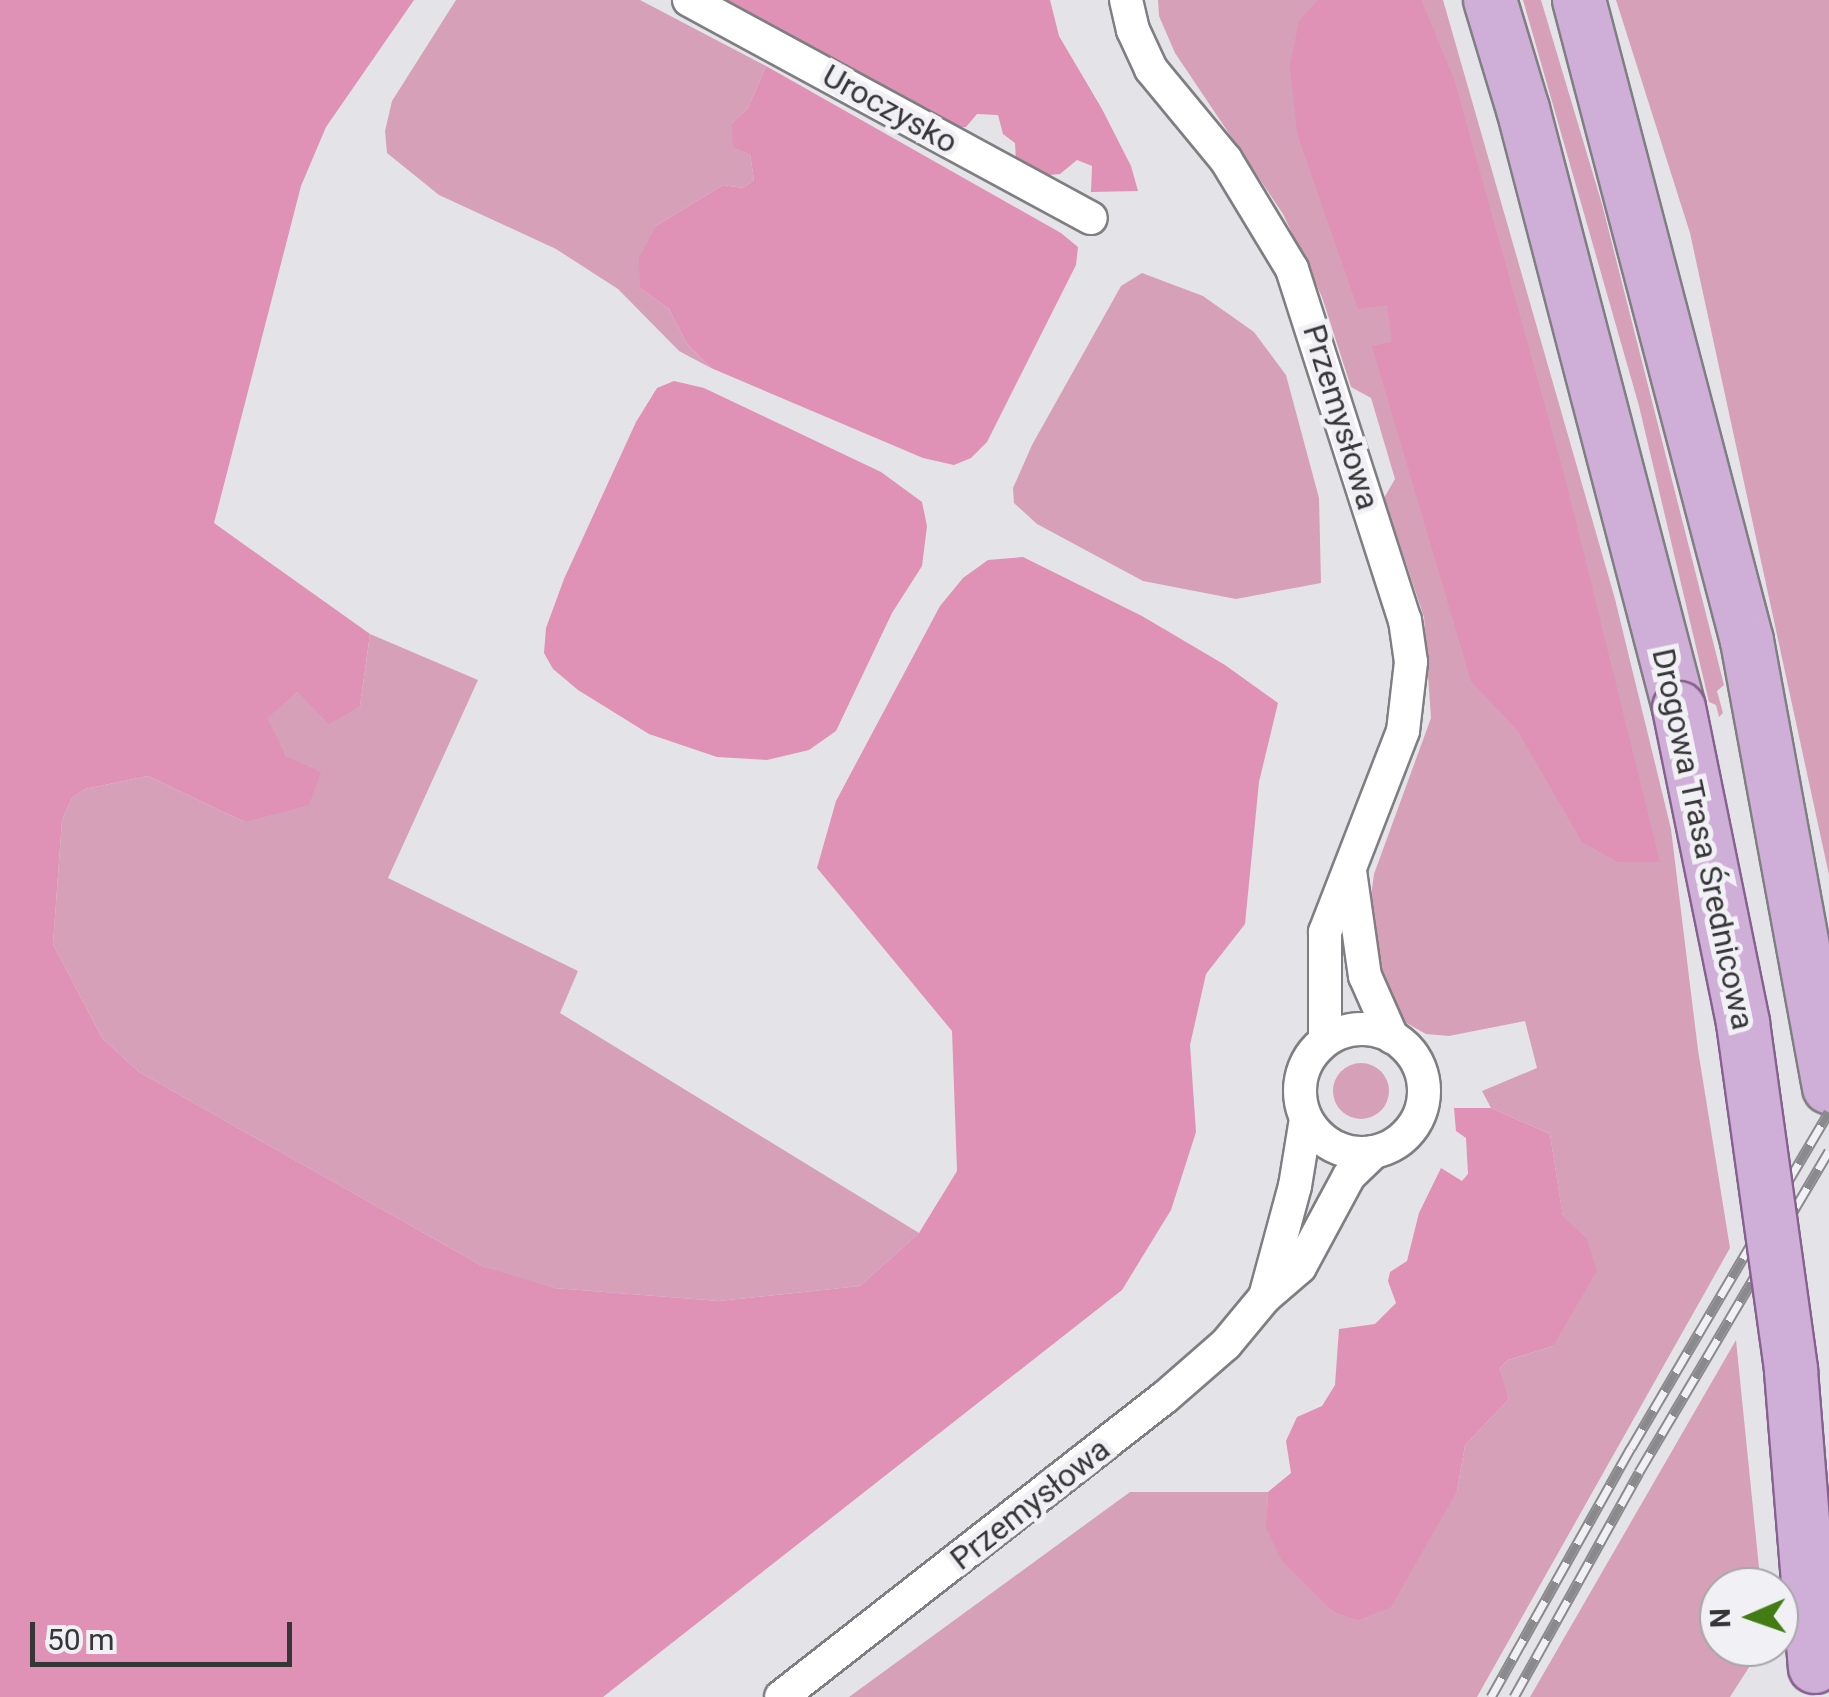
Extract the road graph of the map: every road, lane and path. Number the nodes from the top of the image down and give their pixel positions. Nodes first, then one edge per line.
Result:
1 (689, 0) edge
2 (1126, 0) edge
3 (1490, 0) edge
4 (1579, 0) edge
5 (1091, 218) dead end
6 (1350, 872) junction
7 (1392, 1036) junction
8 (1325, 1040) junction
9 (1829, 1088) edge
10 (1306, 1118) junction
11 (1374, 1152) junction
12 (1266, 1296) junction
13 (1816, 1682) edge
14 (781, 1697) edge

1 - 5 street, Uroczysko
2 - 6 street, Przemysłowa
3 - 13 main road, Drogowa Trasa Średnicowa, bridge
4 - 9 main road
6 - 7 street, Przemysłowa
6 - 8 street, Przemysłowa
7 - 8 street
7 - 11 street
8 - 10 street
10 - 11 street
10 - 12 street, Przemysłowa
11 - 12 street, Przemysłowa
12 - 14 street, Przemysłowa

